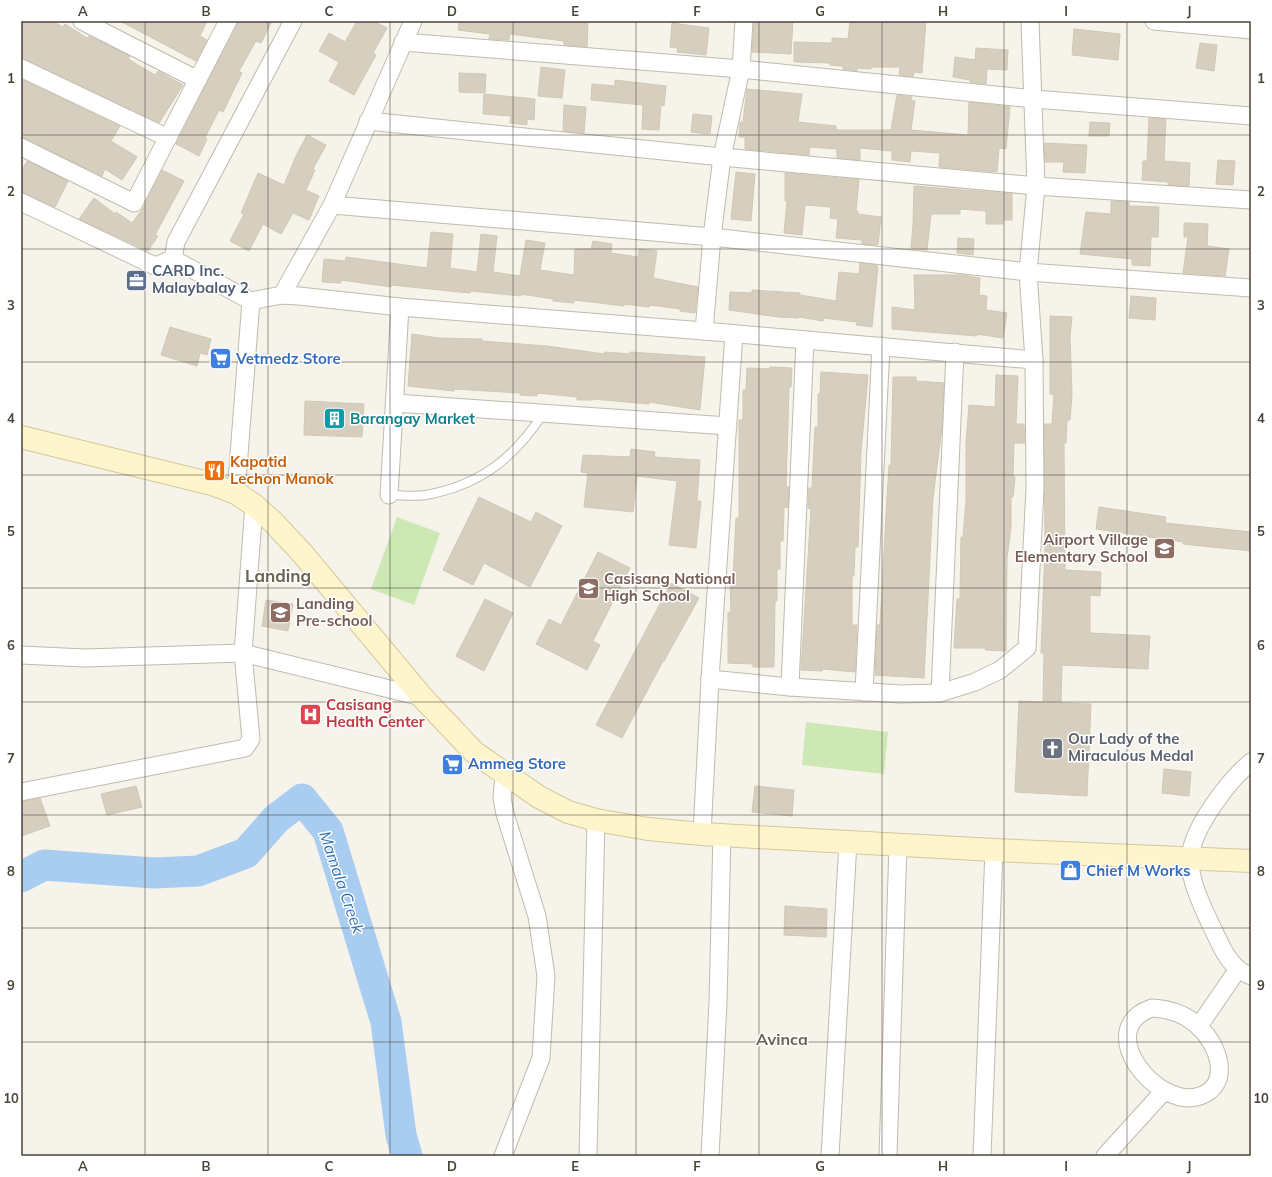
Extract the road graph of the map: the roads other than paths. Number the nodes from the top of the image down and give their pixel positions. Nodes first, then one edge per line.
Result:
1 (82, 21) edge
2 (228, 21) edge
3 (292, 21) edge
4 (413, 21) edge
5 (744, 21) edge
6 (1030, 21) edge
7 (1154, 21) edge
8 (1251, 30) edge
9 (403, 42) junction
10 (21, 68) edge
11 (741, 69) junction
12 (198, 80) junction
13 (1034, 99) junction
14 (1251, 116) edge
15 (368, 121) junction
16 (168, 138) junction
17 (21, 147) edge
18 (722, 157) junction
19 (1036, 186) junction
20 (1251, 200) edge
21 (21, 202) edge
22 (332, 204) junction
23 (712, 237) junction
24 (173, 259) junction
25 (1028, 272) junction
26 (1251, 288) edge
27 (282, 295) junction
28 (251, 301) junction
29 (400, 307) junction
30 (704, 331) junction
31 (734, 334) junction
32 (805, 340) junction
33 (882, 346) junction
34 (955, 352) junction
35 (1034, 360) junction
36 (395, 403) junction
37 (543, 413) junction
38 (728, 426) junction
39 (21, 437) edge
40 (389, 495) joint
41 (245, 499) junction
42 (243, 653) junction
43 (21, 655) edge
44 (710, 679) junction
45 (790, 687) junction
46 (864, 692) junction
47 (940, 693) junction
48 (422, 697) junction
49 (1251, 762) edge
50 (504, 775) junction
51 (21, 792) edge
52 (596, 820) junction
53 (712, 834) junction
54 (848, 842) junction
55 (898, 846) junction
56 (994, 850) junction
57 (1190, 858) junction
58 (1251, 861) edge
59 (1244, 973) edge
60 (1199, 1026) junction
61 (1164, 1091) junction
62 (503, 1156) edge
63 (588, 1156) edge
64 (710, 1156) edge
65 (830, 1156) edge
66 (888, 1156) edge
67 (982, 1156) edge
68 (1105, 1156) edge

1 - 12 street
2 - 12 street
3 - 24 street
4 - 9 street
5 - 11 street
6 - 13 street
7 - 8 street
9 - 11 street
9 - 15 street
10 - 16 street
11 - 13 street
11 - 18 street
12 - 16 street
13 - 14 street
13 - 19 street
15 - 18 street
15 - 22 street
16 - 17 street
18 - 19 street
18 - 23 street
19 - 20 street
19 - 25 street
21 - 24 street
22 - 23 street
22 - 27 street
23 - 25 street
23 - 30 street
24 - 28 street
25 - 26 street
25 - 35 street
27 - 28 street
27 - 29 street
28 - 41 street
29 - 30 street
29 - 36 street
30 - 31 street
31 - 32 street
31 - 38 street
32 - 33 street
32 - 45 street
33 - 34 street
33 - 46 street
34 - 35 street
34 - 47 street
35 - 47 street
36 - 37 street
36 - 40 street
37 - 38 street
37 - 40 lane
38 - 44 street
39 - 41 main road
41 - 42 street
41 - 48 main road
42 - 43 street
42 - 48 street
42 - 51 street
44 - 45 street
44 - 53 street
45 - 46 street
46 - 47 street
48 - 50 main road
49 - 57 street
50 - 52 main road
50 - 62 street
52 - 53 main road
52 - 63 street
53 - 54 main road
53 - 64 street
54 - 55 main road
54 - 65 street
55 - 56 main road
55 - 66 street
56 - 57 main road
56 - 67 street
57 - 58 main road
57 - 59 street
59 - 60 street
60 - 61 street
60 - 61 street
61 - 68 street

